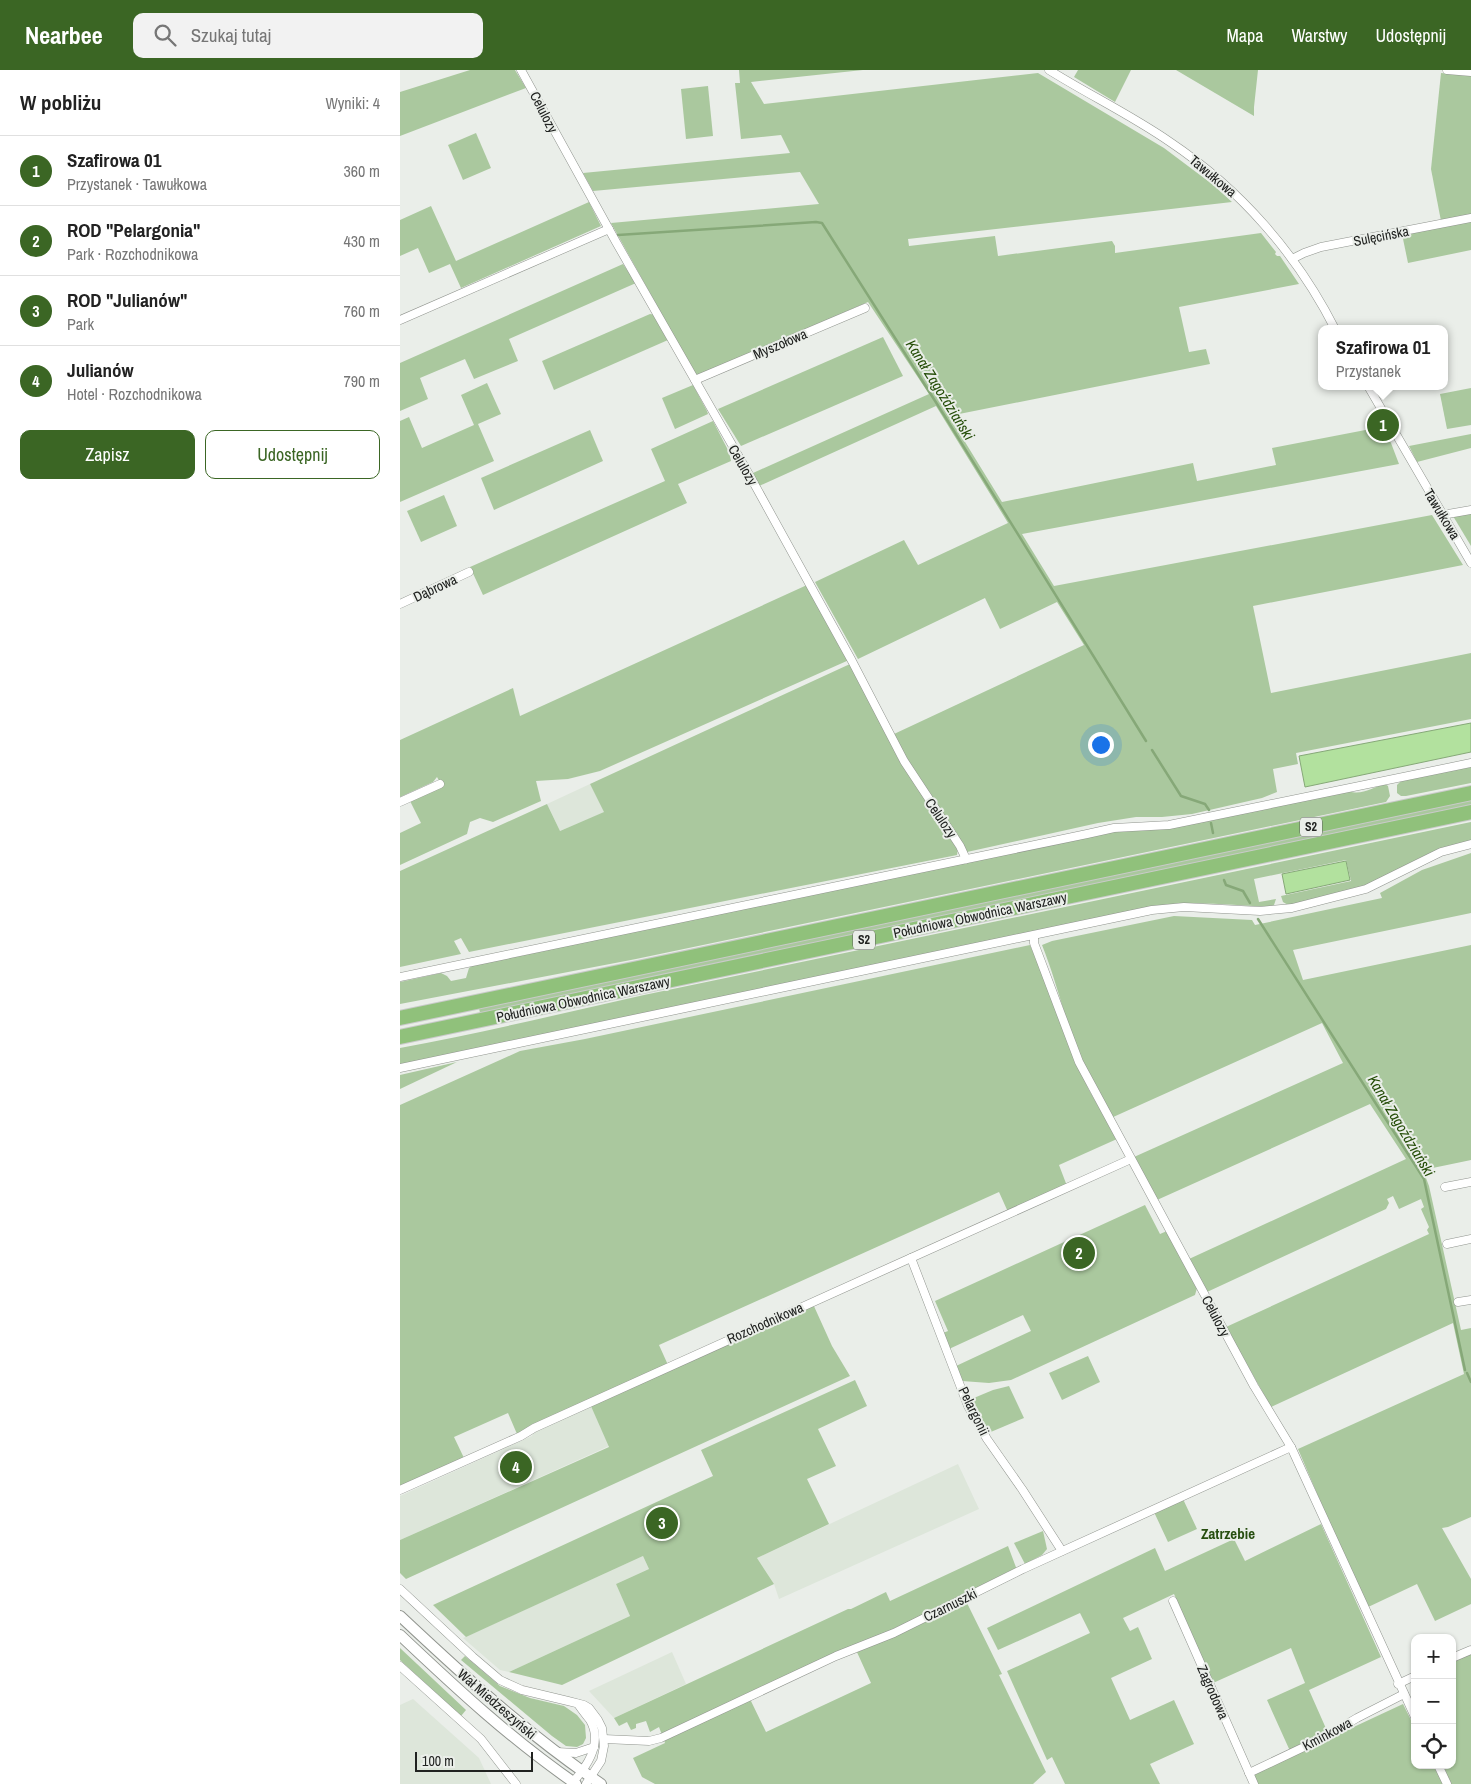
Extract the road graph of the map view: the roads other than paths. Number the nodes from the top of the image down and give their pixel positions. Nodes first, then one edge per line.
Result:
1 (521, 70) edge
2 (1049, 70) edge
3 (1447, 70) edge
4 (1471, 72) edge
5 (1471, 218) edge
6 (610, 231) junction
7 (1292, 259) junction
8 (866, 308) dead end
9 (400, 320) edge
10 (1333, 325) edge
11 (695, 380) junction
12 (1370, 390) edge
13 (1471, 510) edge
14 (1442, 515) junction
15 (1471, 562) edge
16 (469, 572) dead end
17 (400, 604) edge
18 (1471, 763) edge
19 (440, 784) dead end
20 (1471, 793) edge
21 (400, 802) edge
22 (1471, 812) edge
23 (1471, 844) edge
24 (966, 859) junction
25 (1034, 936) junction
26 (400, 977) edge
27 (401, 1018) edge
28 (400, 1037) edge
29 (400, 1068) edge
30 (1131, 1159) junction
31 (1471, 1182) edge
32 (1445, 1187) dead end
33 (1471, 1239) edge
34 (1447, 1244) dead end
35 (911, 1258) junction
36 (1471, 1300) edge
37 (1458, 1302) dead end
38 (1291, 1447) junction
39 (400, 1490) edge
40 (1062, 1551) junction
41 (400, 1589) edge
42 (1173, 1600) dead end
43 (400, 1616) edge
44 (400, 1635) edge
45 (1471, 1650) edge
46 (1456, 1656) edge
47 (400, 1666) edge
48 (1411, 1678) edge
49 (1398, 1684) junction
50 (1404, 1694) junction
51 (578, 1704) junction
52 (1411, 1709) edge
53 (604, 1739) junction
54 (594, 1748) junction
55 (556, 1752) junction
56 (1440, 1769) edge
57 (582, 1771) junction
58 (1249, 1773) junction
59 (510, 1781) edge
60 (588, 1781) edge
61 (573, 1783) edge
62 (516, 1784) edge
63 (601, 1784) edge
64 (1254, 1784) edge
65 (1447, 1784) edge

1 - 6 street, Celulozy
2 - 7 street, Tawułkowa
3 - 4 street
5 - 7 street, Sulęcińska
6 - 9 street
6 - 11 street, Celulozy
7 - 10 street, Tawułkowa
8 - 11 street, Myszołowa
11 - 24 street, Celulozy
12 - 14 street, Tawułkowa
13 - 14 street
14 - 15 street, Tawułkowa
16 - 17 street, Dąbrowa
18 - 24 street
19 - 21 street
20 - 27 highway, Południowa Obwodnica Warszawy / S2
22 - 28 highway, Południowa Obwodnica Warszawy / S2
23 - 25 street
24 - 26 street
25 - 29 street
25 - 30 street, Celulozy
30 - 35 street, Rozchodnikowa
30 - 38 street, Celulozy
31 - 32 street
33 - 34 street
35 - 39 street, Rozchodnikowa
35 - 40 street, Pelargonii
36 - 37 street
38 - 40 street, Czarnuszki
38 - 49 street, Celulozy
40 - 53 street, Czarnuszki
41 - 51 street
42 - 58 street, Zagrodowa
43 - 55 main road, Wał Miedzeszyński
44 - 61 main road, Wał Miedzeszyński
45 - 46 street
47 - 59 street
48 - 49 street
49 - 50 street, Celulozy
50 - 52 street
50 - 58 street, Kminkowa
51 - 53 street
51 - 54 street
53 - 60 street
54 - 55 street
54 - 57 street
55 - 57 main road, Wał Miedzeszyński
56 - 65 street
57 - 60 main road, Wał Miedzeszyński
57 - 61 street
58 - 64 street, Zagrodowa
59 - 62 street
60 - 63 main road, Wał Miedzeszyński

